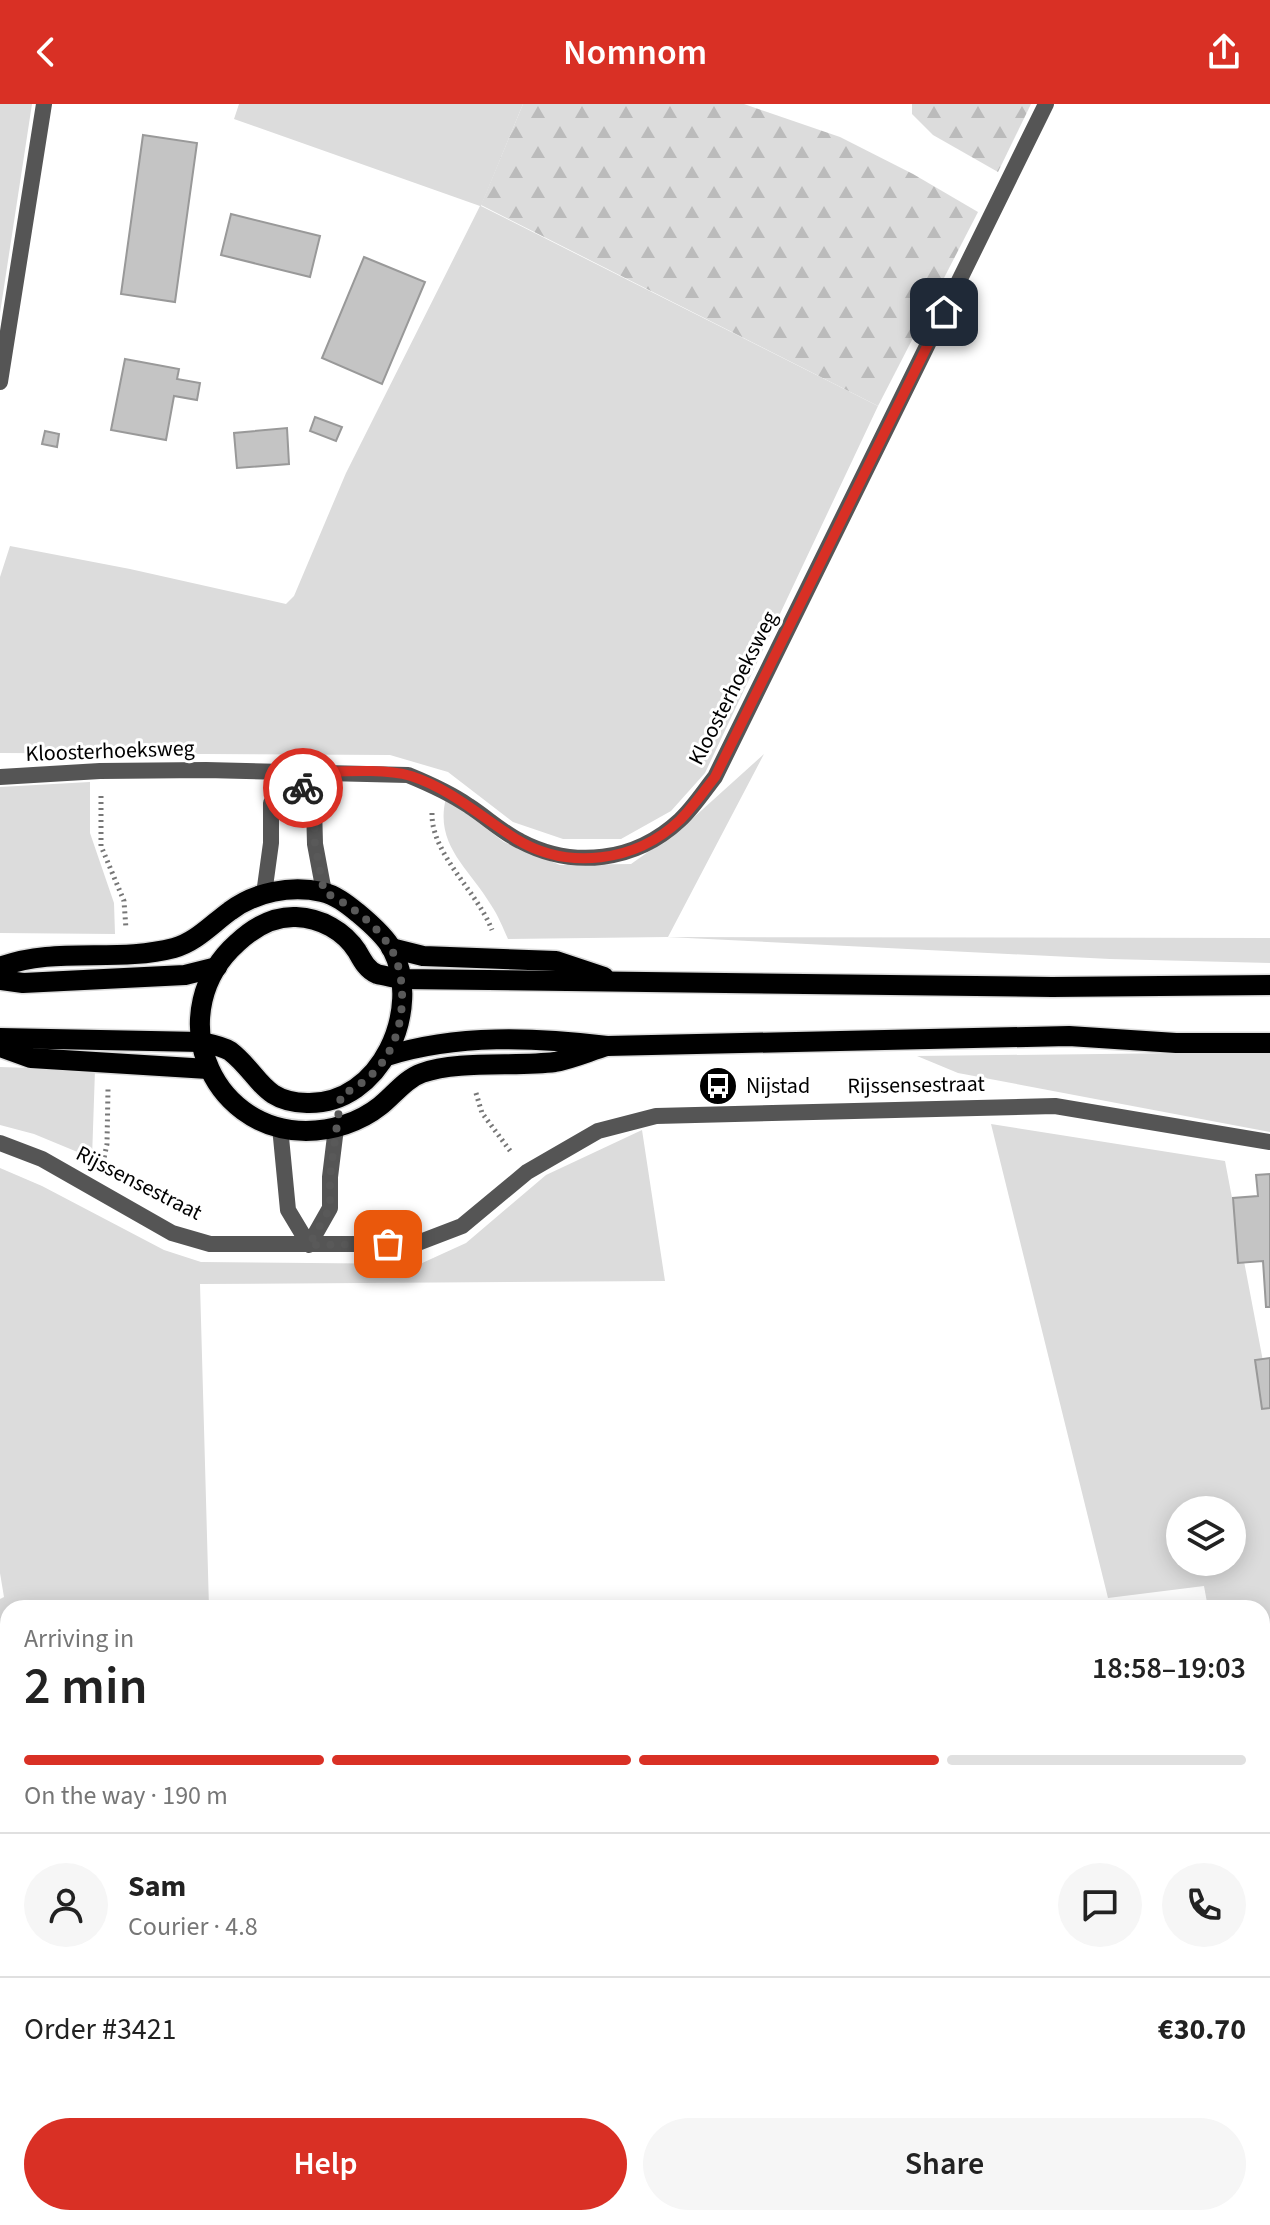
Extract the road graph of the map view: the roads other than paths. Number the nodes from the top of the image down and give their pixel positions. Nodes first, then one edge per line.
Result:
1 (44, 104) edge
2 (1046, 104) edge
3 (0, 382) edge
4 (295, 773) junction
5 (0, 777) edge
6 (324, 892) junction
7 (264, 894) junction
8 (259, 925) junction
9 (391, 948) junction
10 (0, 967) edge
11 (217, 967) junction
12 (401, 979) junction
13 (0, 980) edge
14 (620, 983) junction
15 (1270, 985) edge
16 (0, 1038) edge
17 (201, 1042) junction
18 (1270, 1043) edge
19 (607, 1046) junction
20 (0, 1047) edge
21 (387, 1056) junction
22 (208, 1069) junction
23 (341, 1095) junction
24 (280, 1127) junction
25 (336, 1128) junction
26 (1270, 1142) edge
27 (0, 1143) edge
28 (309, 1245) junction

1 - 3 street
2 - 4 street, Kloosterhoeksweg
4 - 5 street, Kloosterhoeksweg
4 - 6 street
4 - 7 street
6 - 7 main road
6 - 9 main road
7 - 8 main road
7 - 10 main road
8 - 11 main road
8 - 12 main road
9 - 12 main road
9 - 14 main road
11 - 13 main road
11 - 17 main road
12 - 14 main road
12 - 21 main road
14 - 15 main road
16 - 17 main road
17 - 22 main road
17 - 23 main road
18 - 19 main road, Rijssensestraat
19 - 21 main road, Rijssensestraat
19 - 25 main road, Rijssensestraat
20 - 22 main road
21 - 23 main road
22 - 24 main road
23 - 25 main road
24 - 25 main road
24 - 28 street
25 - 28 street
26 - 28 street, Rijssensestraat
27 - 28 street, Rijssensestraat

